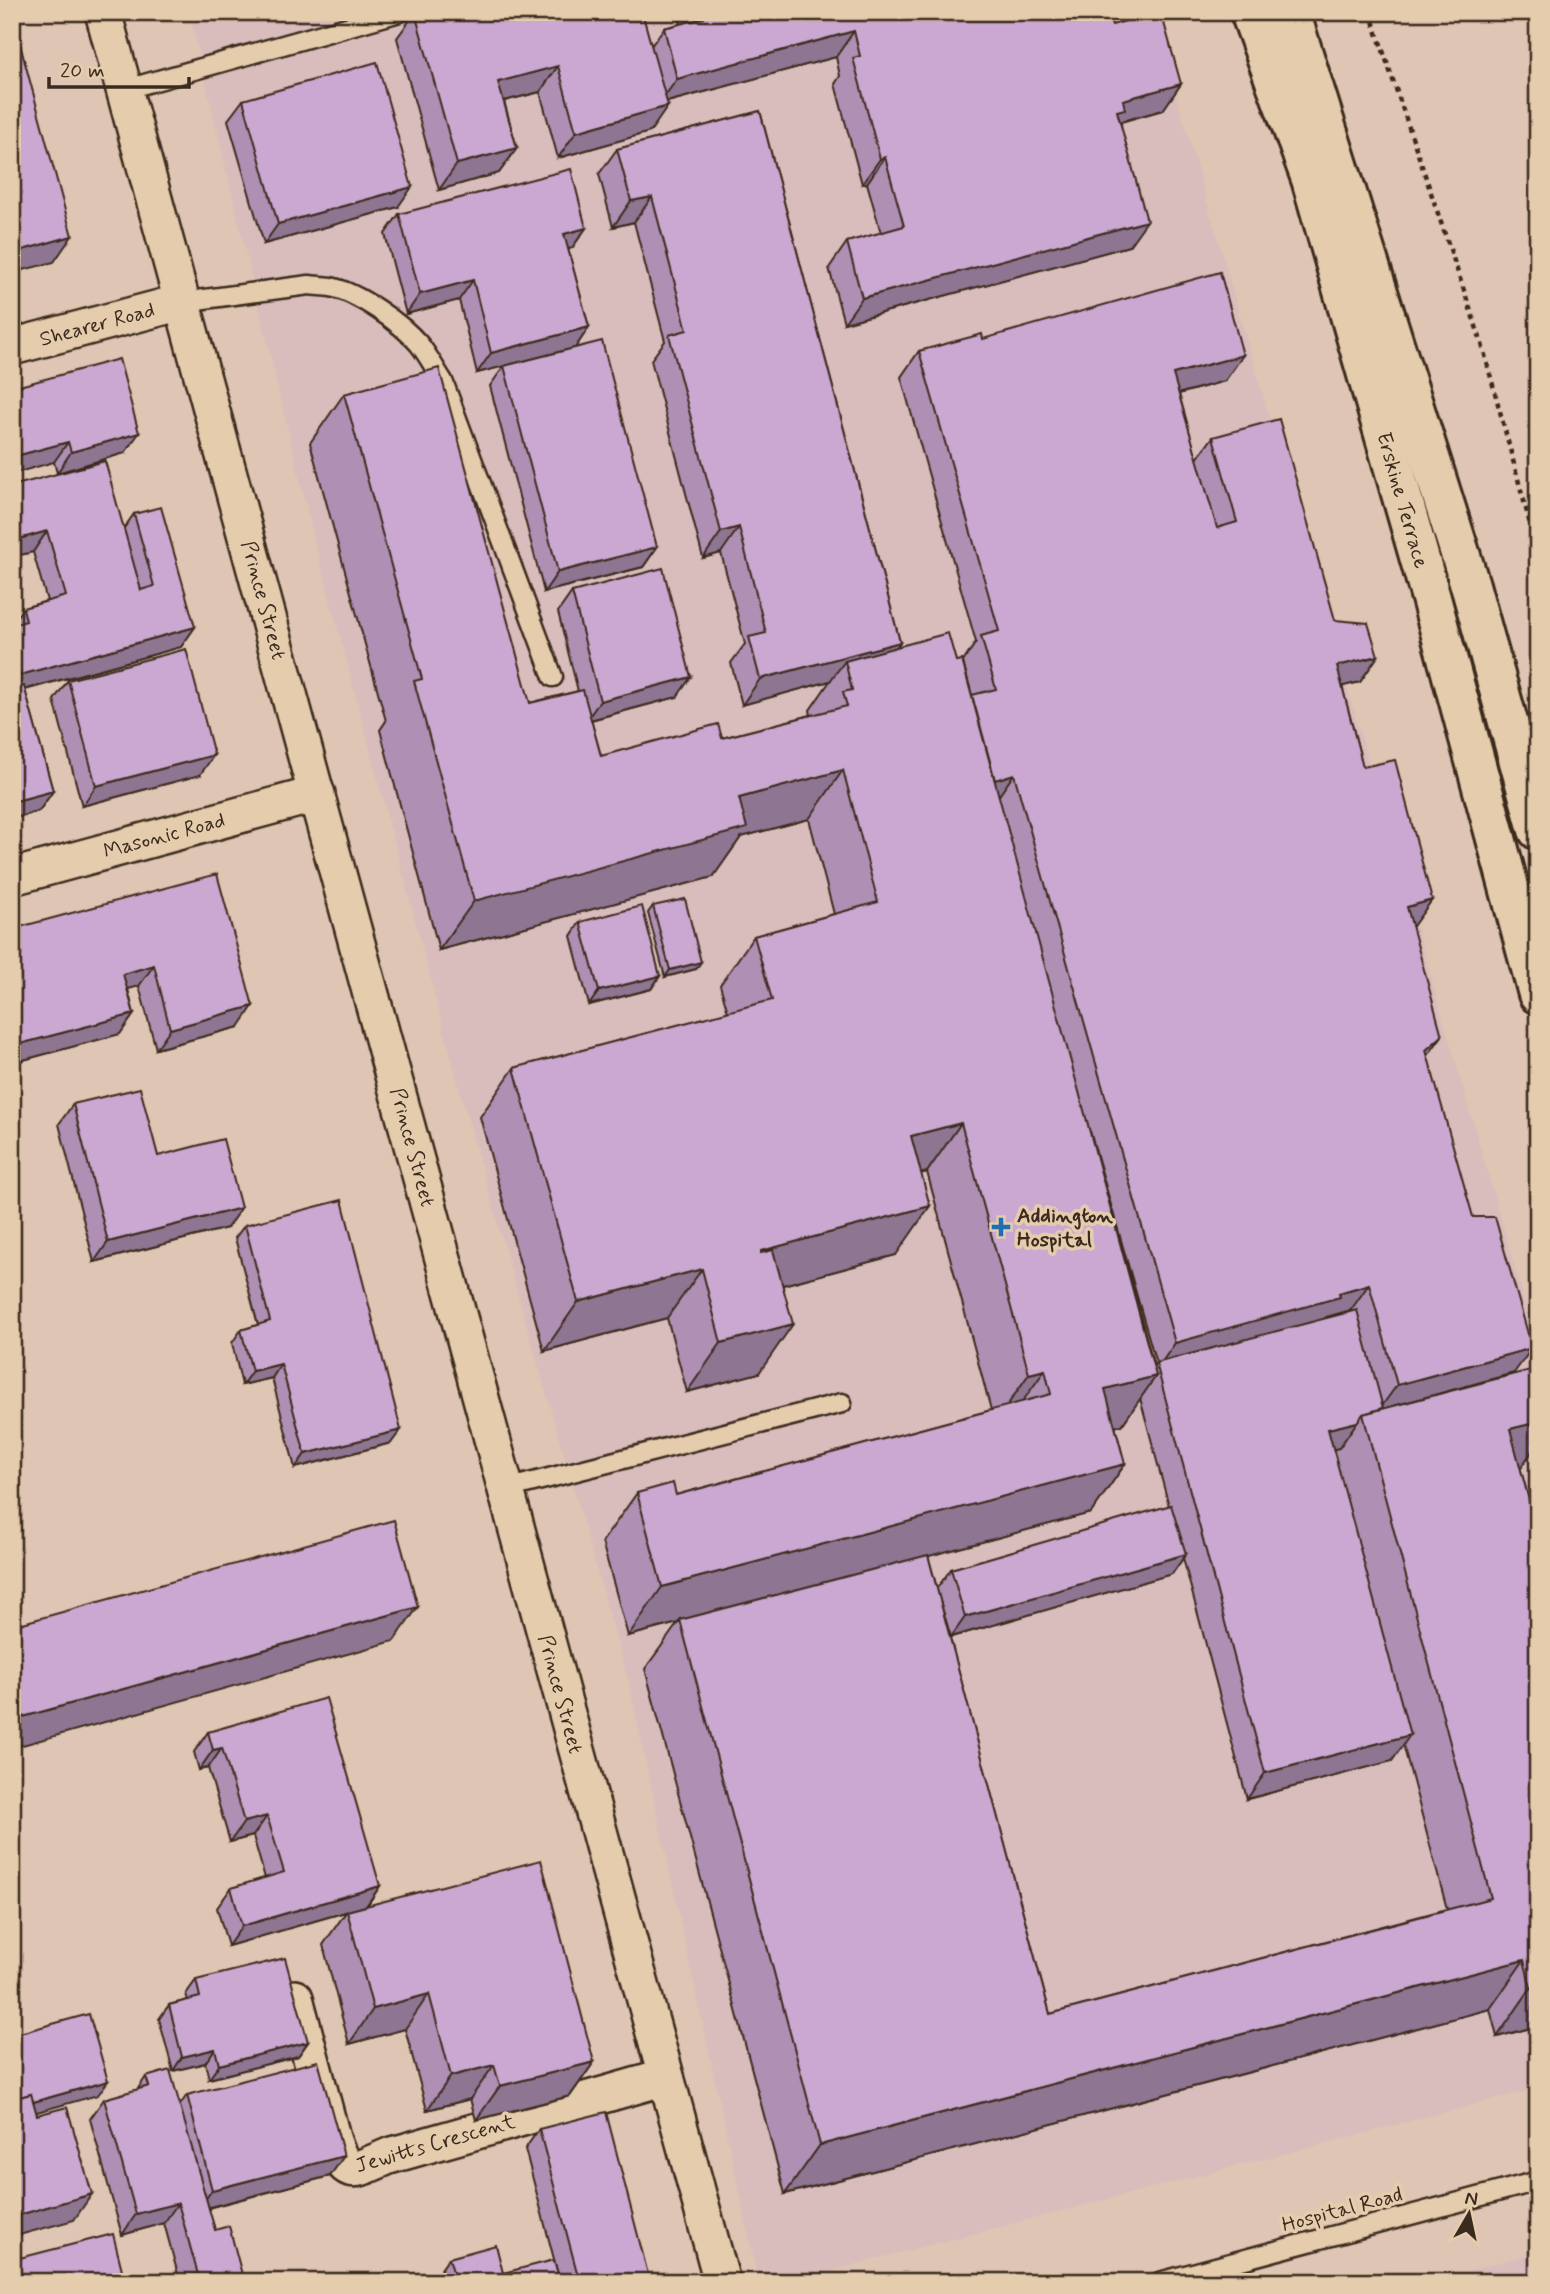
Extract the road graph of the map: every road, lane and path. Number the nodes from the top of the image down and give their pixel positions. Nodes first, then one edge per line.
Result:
1 (103, 12) edge
2 (400, 12) edge
3 (1250, 12) edge
4 (1290, 12) edge
5 (1370, 12) edge
6 (124, 90) junction
7 (182, 302) junction
8 (12, 347) edge
9 (1538, 554) edge
10 (1470, 585) junction
11 (1431, 598) junction
12 (553, 677) dead end
13 (317, 794) junction
14 (1538, 831) edge
15 (12, 877) edge
16 (1538, 994) edge
17 (842, 1403) dead end
18 (506, 1489) junction
19 (292, 1987) edge
20 (666, 2077) junction
21 (1538, 2181) edge
22 (722, 2282) edge
23 (1159, 2282) edge

1 - 6 street, Prince Street
2 - 6 lane
3 - 11 main road, Erskine Terrace
4 - 10 main road, Erskine Terrace
5 - 9 path
6 - 7 street, Prince Street
7 - 8 street, Shearer Road
7 - 12 lane
7 - 13 street, Prince Street
10 - 11 main road
10 - 14 main road, Erskine Terrace
11 - 16 main road, Erskine Terrace
13 - 15 street, Masonic Road
13 - 18 street, Prince Street
17 - 18 lane
18 - 20 street, Prince Street
19 - 20 street, Jewitts Crescent
20 - 22 street, Prince Street
21 - 23 lane, Hospital Road

